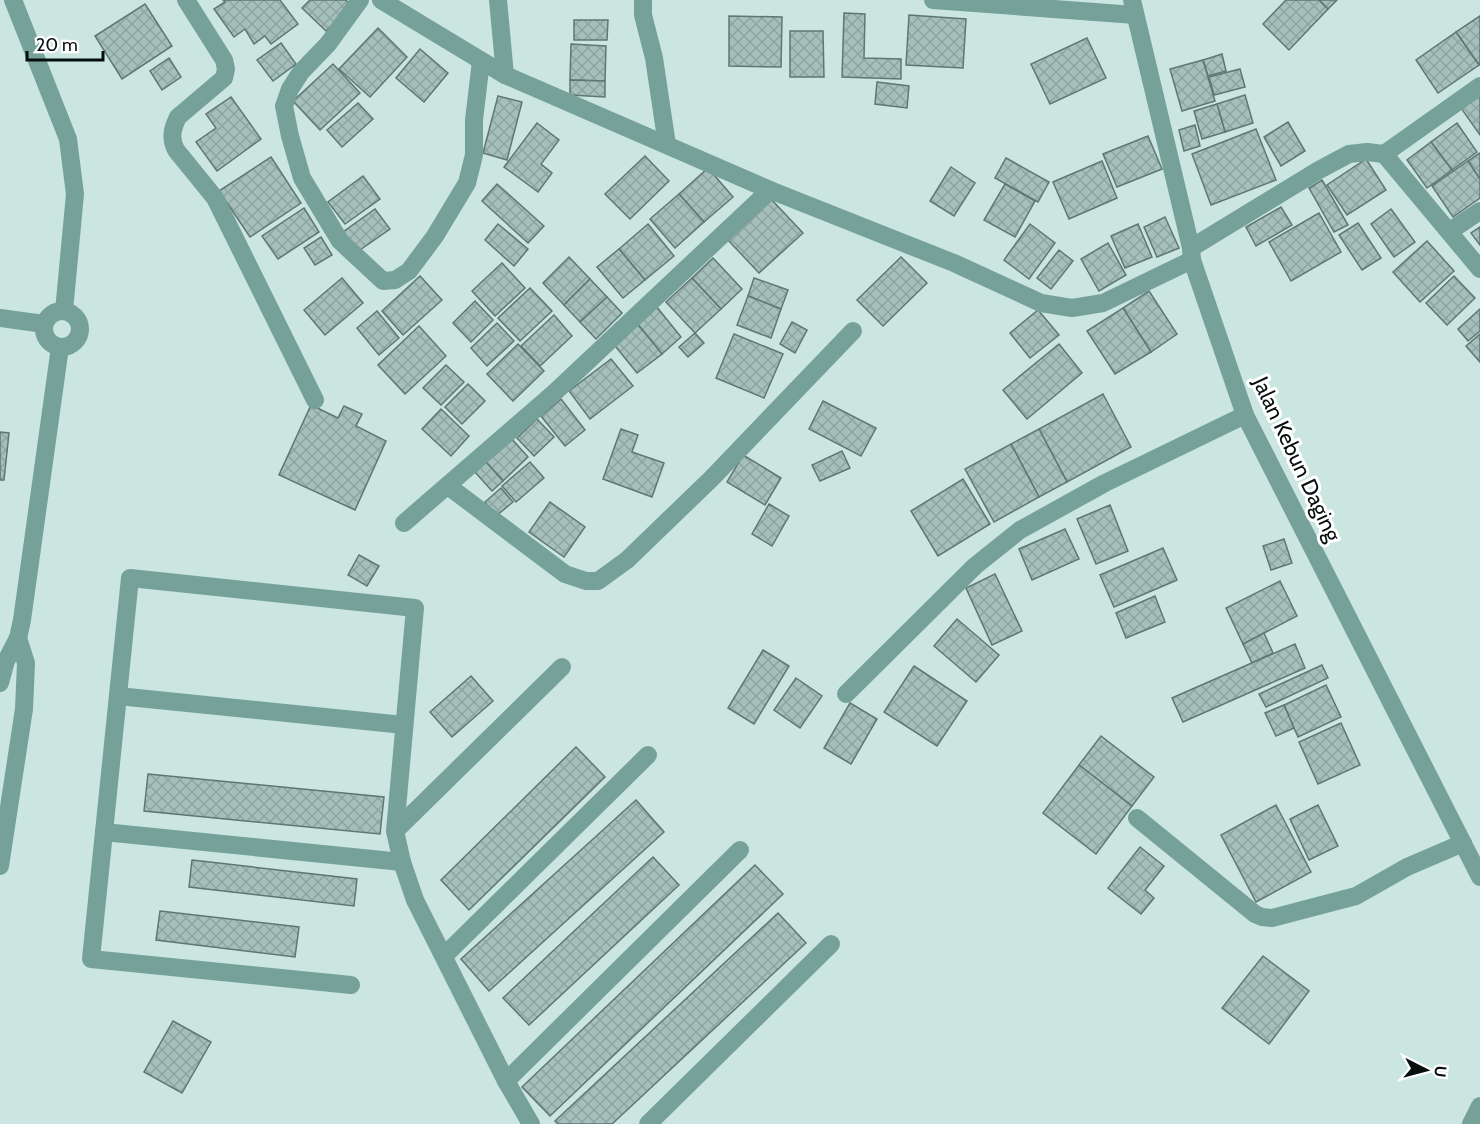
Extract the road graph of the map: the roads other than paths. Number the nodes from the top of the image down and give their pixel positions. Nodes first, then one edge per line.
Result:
1 (13, 0) edge
2 (186, 0) edge
3 (360, 0) edge
4 (381, 0) edge
5 (498, 0) edge
6 (643, 0) edge
7 (933, 0) edge
8 (1134, 8) edge
9 (481, 61) junction
10 (505, 75) junction
11 (1480, 86) edge
12 (667, 145) junction
13 (1384, 154) junction
14 (770, 190) junction
15 (1480, 211) edge
16 (1450, 231) junction
17 (1191, 254) junction
18 (1480, 269) edge
19 (64, 311) junction
20 (0, 318) edge
21 (44, 324) junction
22 (853, 331) dead end
23 (60, 347) junction
24 (315, 400) dead end
25 (1245, 415) junction
26 (448, 486) junction
27 (404, 524) dead end
28 (18, 638) junction
29 (3, 660) edge
30 (26, 663) junction
31 (562, 667) dead end
32 (0, 684) edge
33 (846, 694) dead end
34 (118, 696) junction
35 (404, 725) junction
36 (648, 755) dead end
37 (1137, 818) dead end
38 (395, 831) junction
39 (104, 832) junction
40 (1463, 843) junction
41 (740, 850) dead end
42 (402, 862) junction
43 (0, 866) edge
44 (1480, 877) edge
45 (831, 944) dead end
46 (445, 955) junction
47 (351, 985) dead end
48 (506, 1080) junction
49 (1480, 1107) edge
50 (531, 1124) edge
51 (648, 1124) edge
52 (1471, 1124) edge

1 - 19 street
2 - 24 street
3 - 9 street
4 - 9 street
5 - 10 street
6 - 12 street
7 - 8 street
8 - 17 street, Jalan Kebun Daging
9 - 10 street
10 - 12 street
11 - 13 street
12 - 14 street
13 - 16 street
13 - 17 street
14 - 17 street
14 - 26 street
15 - 16 street
16 - 18 street
17 - 25 street, Jalan Kebun Daging
19 - 21 street
19 - 23 street
20 - 21 street
21 - 23 street
22 - 26 street
23 - 28 street
25 - 33 street
25 - 40 street, Jalan Kebun Daging
26 - 27 street
28 - 29 street
28 - 30 street
29 - 30 street
29 - 32 street
30 - 43 street
31 - 38 street
34 - 35 street
34 - 35 street
34 - 39 street
35 - 38 street
36 - 46 street
37 - 40 street
38 - 42 street
39 - 42 street
39 - 47 street
40 - 44 street, Jalan Kebun Daging
41 - 48 street
42 - 46 street
45 - 51 street
46 - 48 street
48 - 50 street
49 - 52 street

